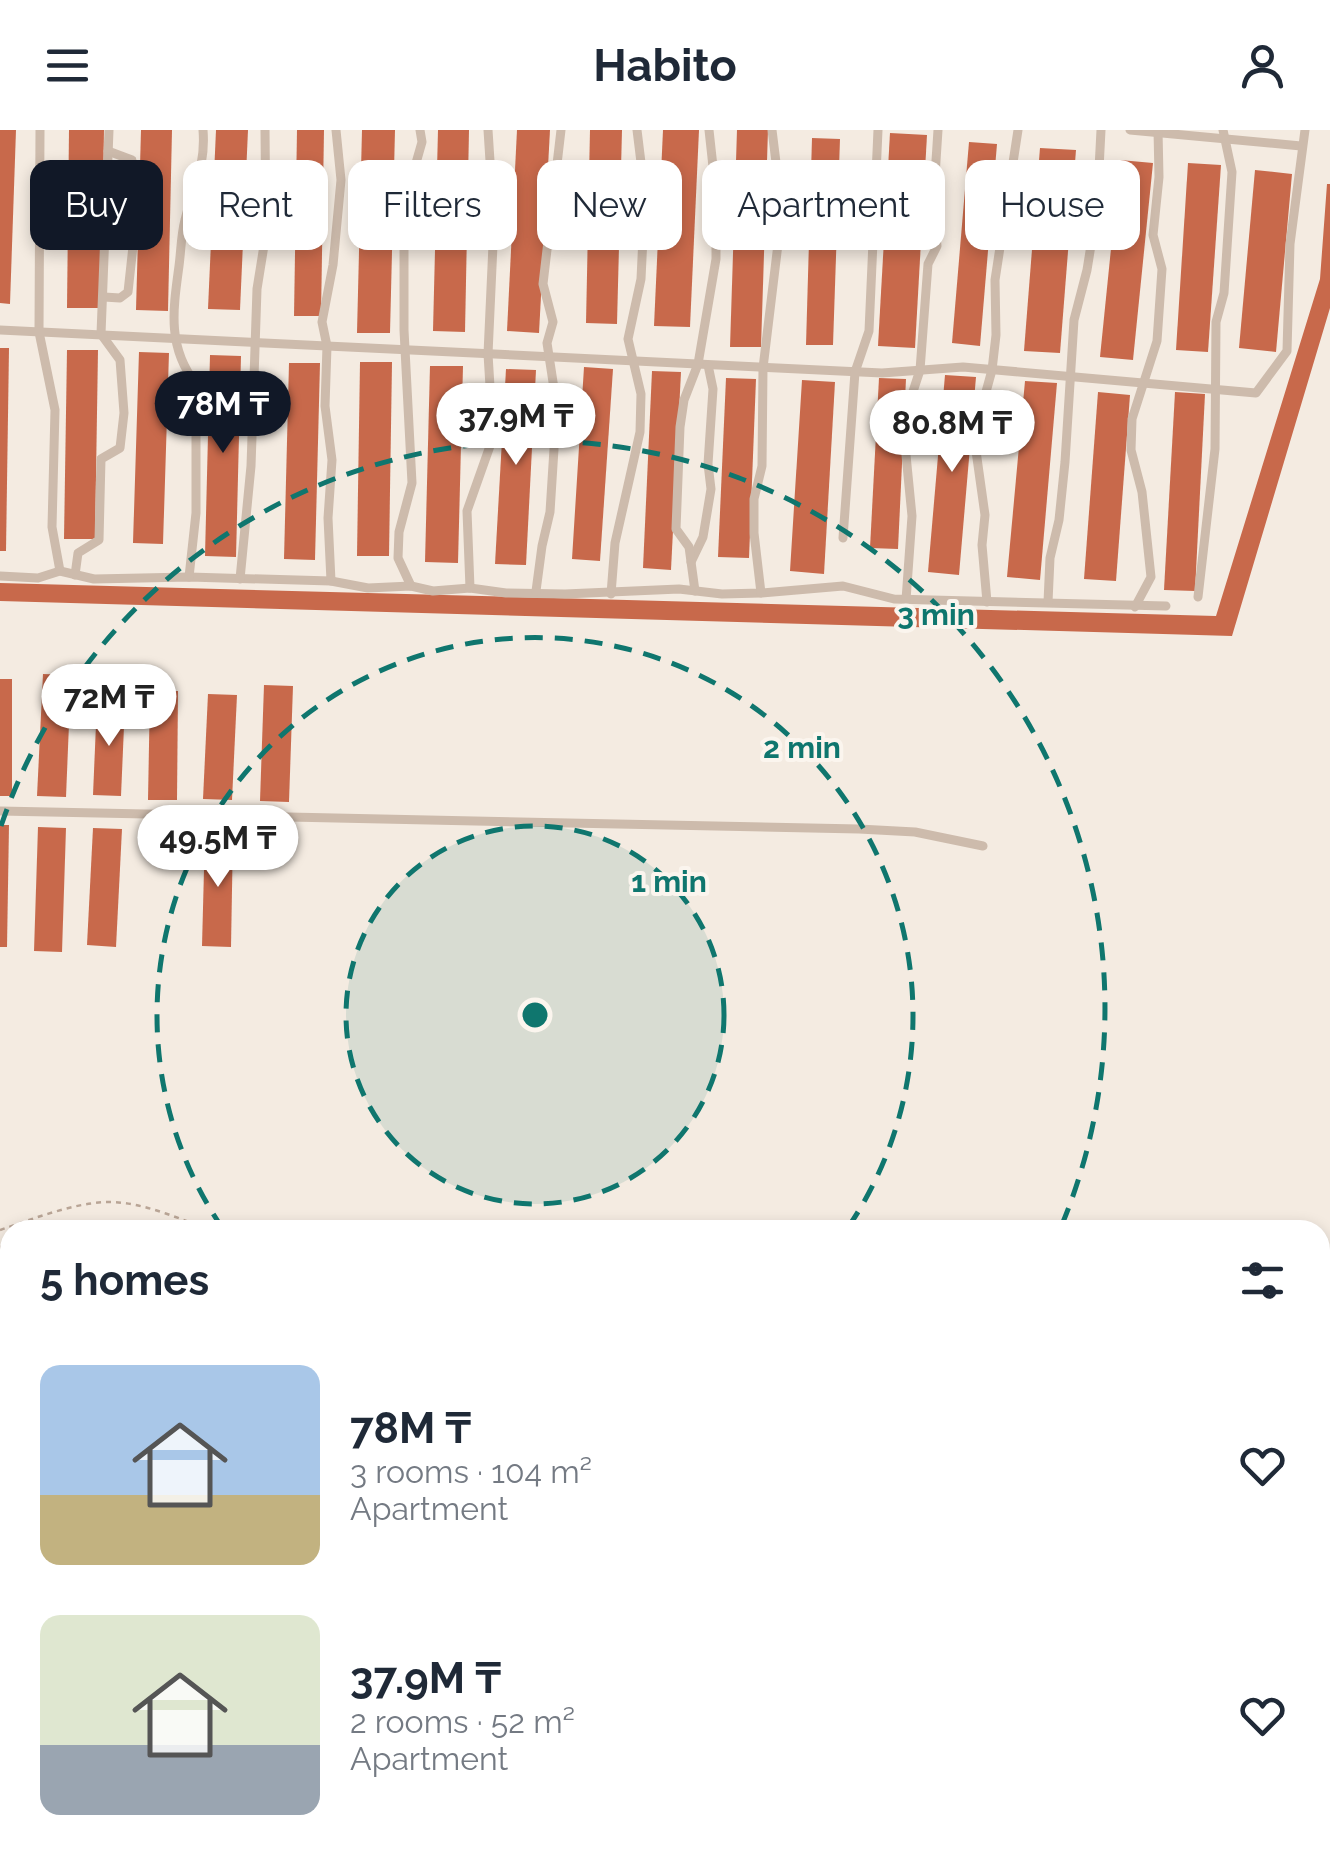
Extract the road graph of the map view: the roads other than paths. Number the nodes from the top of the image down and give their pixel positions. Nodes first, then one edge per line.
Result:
1 (40, 130) edge
2 (108, 130) edge
3 (203, 130) edge
4 (265, 130) edge
5 (336, 130) edge
6 (420, 130) edge
7 (488, 130) edge
8 (561, 130) edge
9 (636, 130) edge
10 (709, 130) edge
11 (772, 130) edge
12 (878, 130) edge
13 (938, 130) edge
14 (1018, 130) edge
15 (1101, 130) edge
16 (1130, 130) edge
17 (1305, 130) edge
18 (1158, 131) edge
19 (1224, 134) edge
20 (1301, 146) junction
21 (108, 151) junction
22 (104, 297) junction
23 (0, 330) edge
24 (39, 332) junction
25 (101, 334) junction
26 (173, 338) junction
27 (257, 342) junction
28 (327, 346) junction
29 (406, 351) junction
30 (488, 354) junction
31 (549, 357) junction
32 (633, 361) junction
33 (703, 365) junction
34 (763, 368) junction
35 (920, 370) junction
36 (992, 370) junction
37 (856, 372) junction
38 (1072, 376) junction
39 (1142, 383) junction
40 (1216, 389) junction
41 (844, 538) dead end
42 (691, 562) junction
43 (60, 571) junction
44 (76, 575) junction
45 (0, 576) edge
46 (189, 578) junction
47 (240, 579) junction
48 (331, 581) junction
49 (410, 586) junction
50 (470, 588) junction
51 (696, 591) junction
52 (536, 592) junction
53 (761, 593) junction
54 (611, 594) junction
55 (1198, 597) dead end
56 (906, 600) junction
57 (987, 602) junction
58 (1048, 602) junction
59 (1166, 606) dead end
60 (1135, 607) junction
61 (0, 811) edge
62 (983, 846) dead end

1 - 24 lane
2 - 21 lane
3 - 26 lane
4 - 27 lane
5 - 28 lane
6 - 29 lane
7 - 30 lane
8 - 31 lane
9 - 32 lane
10 - 33 lane
11 - 34 lane
12 - 37 lane
13 - 35 lane
14 - 36 lane
15 - 38 lane
16 - 18 lane
17 - 20 lane
18 - 19 lane
18 - 39 lane
19 - 20 lane
19 - 40 lane
20 - 40 lane
21 - 22 lane
21 - 22 lane
22 - 25 lane
23 - 24 lane
24 - 25 lane
24 - 43 lane
25 - 26 lane
25 - 44 lane
26 - 27 lane
26 - 46 lane
27 - 28 lane
27 - 47 lane
28 - 29 lane
28 - 48 lane
29 - 30 lane
29 - 49 lane
30 - 31 lane
30 - 50 lane
31 - 32 lane
31 - 52 lane
32 - 33 lane
32 - 54 lane
33 - 34 lane
33 - 42 lane
33 - 42 lane
34 - 37 lane
34 - 53 lane
35 - 36 lane
35 - 37 lane
35 - 56 lane
36 - 38 lane
36 - 57 lane
37 - 41 lane
38 - 39 lane
38 - 58 lane
39 - 40 lane
39 - 60 lane
40 - 55 lane
42 - 51 lane
43 - 44 lane
43 - 45 lane
44 - 46 lane
46 - 47 lane
47 - 48 lane
48 - 49 lane
49 - 50 lane
50 - 52 lane
51 - 53 lane
51 - 54 lane
52 - 54 lane
53 - 56 lane
56 - 57 lane
57 - 58 lane
58 - 60 lane
59 - 60 lane
61 - 62 lane

